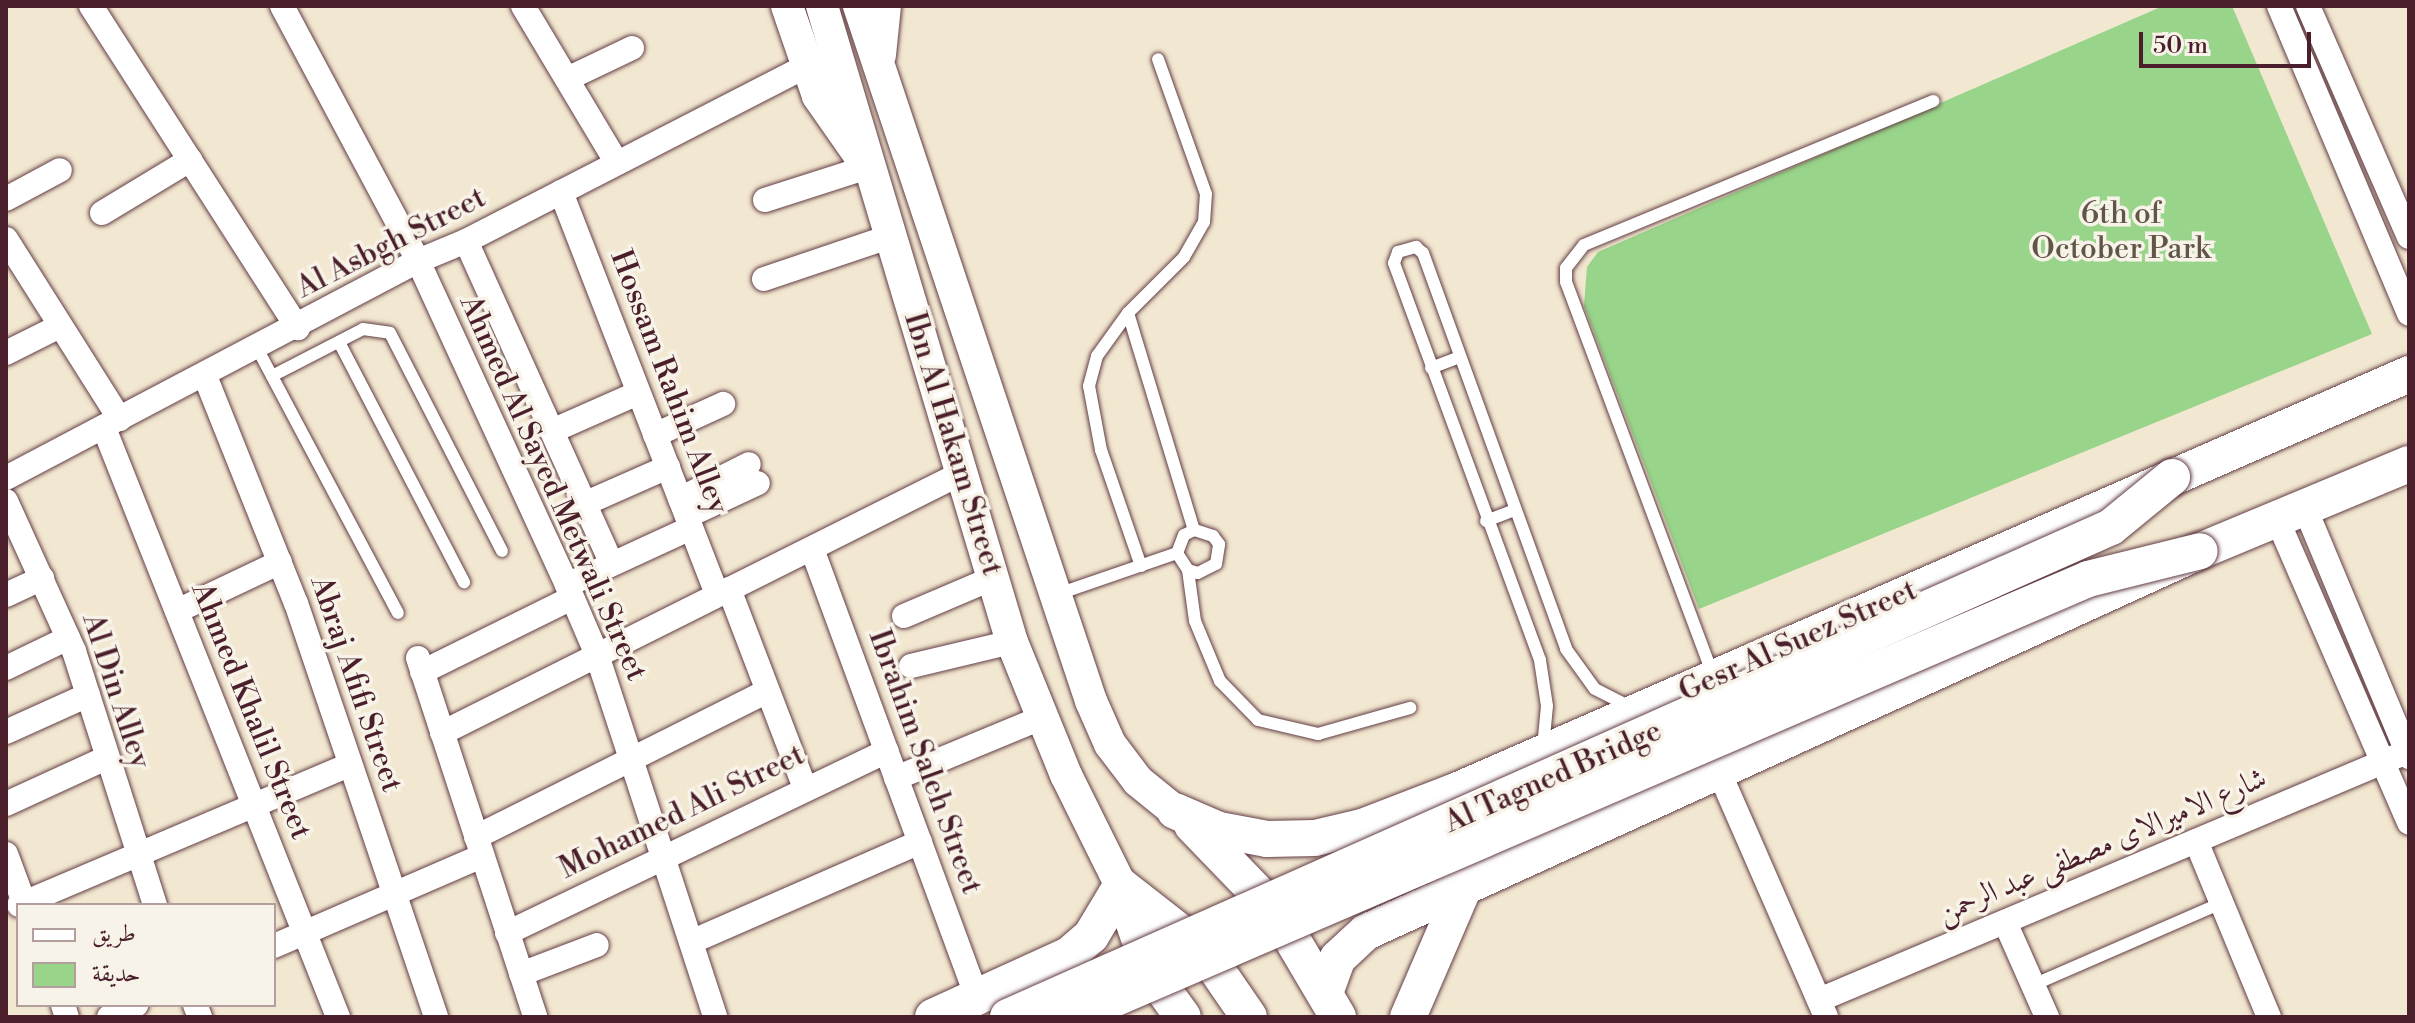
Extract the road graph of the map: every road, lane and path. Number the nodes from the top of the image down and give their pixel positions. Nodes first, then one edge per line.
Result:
1 (282, 6) edge
2 (523, 6) edge
3 (787, 6) edge
4 (822, 6) edge
5 (859, 6) edge
6 (885, 6) edge
7 (2279, 6) edge
8 (2308, 6) edge
9 (99, 9) edge
10 (632, 48) dead end
11 (1158, 59) dead end
12 (806, 66) junction
13 (878, 66) junction
14 (567, 79) junction
15 (1934, 101) dead end
16 (190, 160) junction
17 (617, 163) junction
18 (871, 166) junction
19 (60, 170) dead end
20 (561, 192) junction
21 (6, 199) edge
22 (765, 200) dead end
23 (102, 213) dead end
24 (892, 236) junction
25 (2409, 237) edge
26 (6, 239) edge
27 (466, 241) junction
28 (418, 261) junction
29 (16, 275) edge
30 (764, 279) dead end
31 (1128, 313) junction
32 (2409, 314) edge
33 (60, 326) junction
34 (298, 328) junction
35 (339, 342) junction
36 (257, 348) junction
37 (6, 353) edge
38 (1460, 357) junction
39 (1431, 368) junction
40 (2409, 374) edge
41 (205, 376) junction
42 (272, 376) junction
43 (638, 393) junction
44 (723, 404) dead end
45 (112, 424) junction
46 (552, 431) junction
47 (655, 435) junction
48 (2409, 464) edge
49 (668, 467) junction
50 (754, 473) dead end
51 (962, 473) junction
52 (2172, 477) junction
53 (6, 478) edge
54 (6, 501) edge
55 (584, 504) junction
56 (1515, 510) junction
57 (2291, 513) junction
58 (686, 515) junction
59 (1486, 521) junction
60 (1194, 530) junction
61 (812, 549) junction
62 (502, 551) dead end
63 (2200, 551) junction
64 (1177, 553) junction
65 (280, 562) junction
66 (612, 564) junction
67 (1141, 566) junction
68 (1188, 570) junction
69 (42, 578) junction
70 (993, 578) junction
71 (464, 582) dead end
72 (569, 591) junction
73 (723, 592) junction
74 (6, 595) edge
75 (1055, 595) junction
76 (177, 611) junction
77 (398, 613) dead end
78 (904, 616) dead end
79 (68, 638) junction
80 (1012, 642) junction
81 (597, 655) junction
82 (911, 666) dead end
83 (6, 668) edge
84 (1714, 678) junction
85 (768, 691) junction
86 (88, 695) junction
87 (1410, 708) dead end
88 (1640, 710) junction
89 (1041, 718) junction
90 (6, 732) edge
91 (442, 733) junction
92 (887, 751) junction
93 (1542, 753) junction
94 (2408, 754) edge
95 (106, 758) junction
96 (631, 759) junction
97 (2383, 763) junction
98 (349, 765) junction
99 (1720, 774) junction
100 (896, 778) junction
101 (805, 788) junction
102 (1456, 791) junction
103 (6, 804) edge
104 (254, 806) junction
105 (1175, 811) junction
106 (2409, 822) edge
107 (2196, 841) junction
108 (920, 842) junction
109 (479, 846) junction
110 (6, 854) edge
111 (135, 856) junction
112 (663, 857) junction
113 (1496, 874) junction
114 (1121, 886) junction
115 (1463, 889) junction
116 (393, 894) junction
117 (17, 903) edge
118 (25, 903) edge
119 (154, 903) edge
120 (2222, 903) junction
121 (2005, 922) junction
122 (305, 932) junction
123 (507, 933) junction
124 (691, 942) junction
125 (276, 945) edge
126 (597, 945) dead end
127 (521, 974) junction
128 (2033, 985) junction
129 (977, 997) junction
130 (1332, 1005) edge
131 (132, 1007) edge
132 (1823, 1008) edge
133 (109, 1017) edge
134 (338, 1017) edge
135 (436, 1017) edge
136 (535, 1017) edge
137 (715, 1017) edge
138 (933, 1017) edge
139 (1008, 1017) edge
140 (1072, 1017) edge
141 (1183, 1017) edge
142 (1249, 1017) edge
143 (1408, 1017) edge
144 (2047, 1017) edge
145 (2269, 1017) edge

1 - 28 street, Ahmed Al Sayed Metwali Street
2 - 14 street
3 - 12 main road, Ibn Al Hakam Street
4 - 18 main road
5 - 13 main road
6 - 13 main road, Ibn Al Hakam Street
7 - 32 street
8 - 25 street
9 - 16 street
10 - 14 street
11 - 31 lane
12 - 17 street, Al Asbgh Street
12 - 18 main road, Ibn Al Hakam Street
13 - 75 main road, Ibn Al Hakam Street
14 - 17 street
15 - 84 lane
16 - 23 street
16 - 34 street
17 - 20 street, Al Asbgh Street
18 - 22 street
18 - 24 main road, Ibn Al Hakam Street
19 - 21 street
20 - 27 street, Al Asbgh Street
20 - 43 street, Hossam Rahim Alley
24 - 30 street
24 - 51 main road, Ibn Al Hakam Street
26 - 29 street, Ahmed Khalil Street
27 - 28 street, Al Asbgh Street
27 - 46 street
28 - 34 street, Al Asbgh Street
28 - 72 street, Ahmed Al Sayed Metwali Street
29 - 33 street, Ahmed Khalil Street
31 - 60 lane
31 - 67 lane
33 - 37 street
33 - 45 street, Ahmed Khalil Street
34 - 36 street, Al Asbgh Street
35 - 42 lane
35 - 62 lane
35 - 71 lane
36 - 41 street, Al Asbgh Street
36 - 42 lane
38 - 39 lane
38 - 39 lane
38 - 56 lane
39 - 59 lane
40 - 52 main road, Gesr Al Suez Street
41 - 45 street, Al Asbgh Street
41 - 65 street, Abraj Afifi Street
42 - 77 lane
43 - 46 street
43 - 47 street, Hossam Rahim Alley
44 - 47 street
45 - 53 street, Al Asbgh Street
45 - 76 street, Ahmed Khalil Street
46 - 55 street
47 - 49 street, Hossam Rahim Alley
48 - 57 main road
49 - 55 street
49 - 58 street, Hossam Rahim Alley
50 - 58 street
51 - 61 street
51 - 70 main road, Ibn Al Hakam Street
52 - 84 main road, Gesr Al Suez Street
52 - 139 main road, Al Tagned Bridge, bridge
54 - 69 street, Al Din Alley
55 - 66 street
56 - 59 lane
56 - 88 lane
57 - 63 main road
57 - 94 street
57 - 97 street
58 - 66 street
58 - 73 street, Hossam Rahim Alley
59 - 93 lane
60 - 64 lane
60 - 68 lane
61 - 73 street
61 - 92 street, Ibrahim Saleh Street
63 - 99 main road
63 - 140 main road, Al Tagned Bridge, bridge
64 - 67 lane
64 - 68 lane
65 - 76 street
65 - 98 street, Abraj Afifi Street
66 - 72 street
67 - 75 lane
68 - 87 lane
69 - 74 street
69 - 79 street, Al Din Alley
70 - 78 street
70 - 80 main road, Ibn Al Hakam Street
72 - 81 street, Ahmed Al Sayed Metwali Street
72 - 91 street
73 - 81 street
73 - 85 street, Hossam Rahim Alley
75 - 105 main road, Ibn Al Hakam Street
76 - 104 street, Ahmed Khalil Street
79 - 83 street
79 - 86 street, Al Din Alley
80 - 82 street
80 - 89 main road, Ibn Al Hakam Street
81 - 91 street
81 - 96 street, Ahmed Al Sayed Metwali Street
84 - 88 main road, Gesr Al Suez Street
85 - 96 street
85 - 101 street, Hossam Rahim Alley
86 - 90 street
86 - 95 street, Al Din Alley
88 - 93 main road, Gesr Al Suez Street
89 - 100 street
89 - 114 main road, Ibn Al Hakam Street
91 - 109 street
92 - 100 street, Ibrahim Saleh Street
92 - 101 street, Mohamed Ali Street
93 - 102 main road, Gesr Al Suez Street
94 - 97 street, شارع الاميرالاى مصطفى عبد الرحمن
95 - 103 street
95 - 111 street, Al Din Alley
96 - 109 street
96 - 112 street, Ahmed Al Sayed Metwali Street
97 - 106 street
97 - 107 street, شارع الاميرالاى مصطفى عبد الرحمن
98 - 104 street
98 - 116 street, Abraj Afifi Street
99 - 113 main road
99 - 132 street
100 - 108 street, Ibrahim Saleh Street
101 - 112 street, Mohamed Ali Street
102 - 105 main road, Gesr Al Suez Street
102 - 113 main road
104 - 111 street
104 - 122 street, Ahmed Khalil Street
105 - 130 main road
107 - 120 street
107 - 121 street, شارع الاميرالاى مصطفى عبد الرحمن
108 - 124 street
108 - 129 street, Ibrahim Saleh Street
109 - 116 street
109 - 123 street
110 - 117 street
111 - 118 street
111 - 119 street, Al Din Alley
112 - 123 street, Mohamed Ali Street
112 - 124 street, Ahmed Al Sayed Metwali Street
113 - 115 main road
114 - 129 main road
114 - 141 main road
114 - 142 main road
115 - 130 main road
115 - 143 main road
116 - 122 street
116 - 135 street, Abraj Afifi Street
120 - 128 lane
120 - 145 street
121 - 128 street
121 - 132 street, شارع الاميرالاى مصطفى عبد الرحمن
122 - 125 street
122 - 134 street, Ahmed Khalil Street
123 - 127 street
124 - 137 street, Ahmed Al Sayed Metwali Street
126 - 127 street
127 - 136 street
128 - 144 street
129 - 138 main road
131 - 133 street

